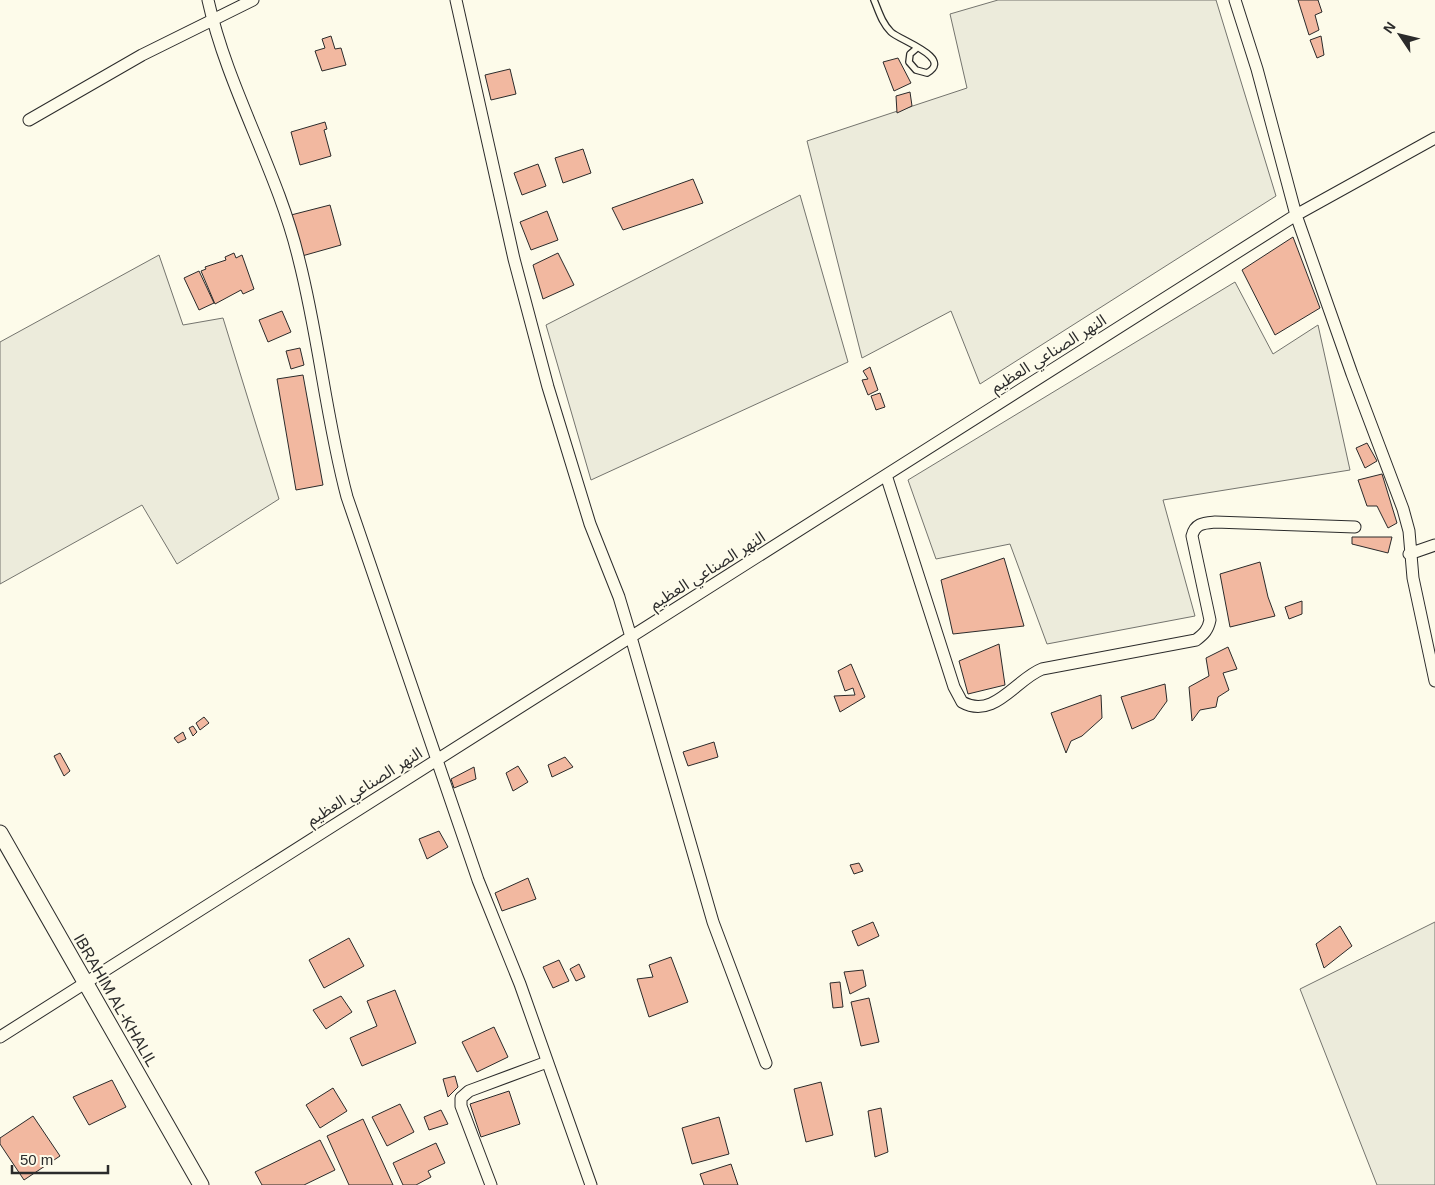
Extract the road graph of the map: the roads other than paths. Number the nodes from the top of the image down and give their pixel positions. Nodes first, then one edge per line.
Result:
1 (208, 0) edge
2 (253, 0) edge
3 (456, 0) edge
4 (874, 0) edge
5 (1235, 0) edge
6 (212, 20) junction
7 (917, 48) junction
8 (29, 120) dead end
9 (1435, 138) edge
10 (1296, 215) junction
11 (886, 475) junction
12 (1355, 527) dead end
13 (1435, 545) edge
14 (1409, 554) junction
15 (631, 637) junction
16 (1435, 681) edge
17 (436, 760) junction
18 (0, 833) edge
19 (86, 983) junction
20 (0, 1037) edge
21 (547, 1062) junction
22 (766, 1063) dead end
23 (201, 1185) edge
24 (491, 1185) edge
25 (591, 1185) edge

1 - 6 street
2 - 6 street
3 - 15 street
4 - 7 lane
5 - 10 street
6 - 8 street
6 - 17 street
7 - 7 lane
9 - 10 street, النهر الصناعي العظيم
10 - 11 street, النهر الصناعي العظيم
10 - 14 street
11 - 12 street
11 - 15 street, النهر الصناعي العظيم
13 - 14 street
14 - 16 street
15 - 17 street, النهر الصناعي العظيم
15 - 22 street
17 - 19 street, النهر الصناعي العظيم
17 - 21 street
18 - 19 street, IBRAHIM AL-KHALIL
19 - 20 street, النهر الصناعي العظيم
19 - 23 street, IBRAHIM AL-KHALIL
21 - 24 street
21 - 25 street

